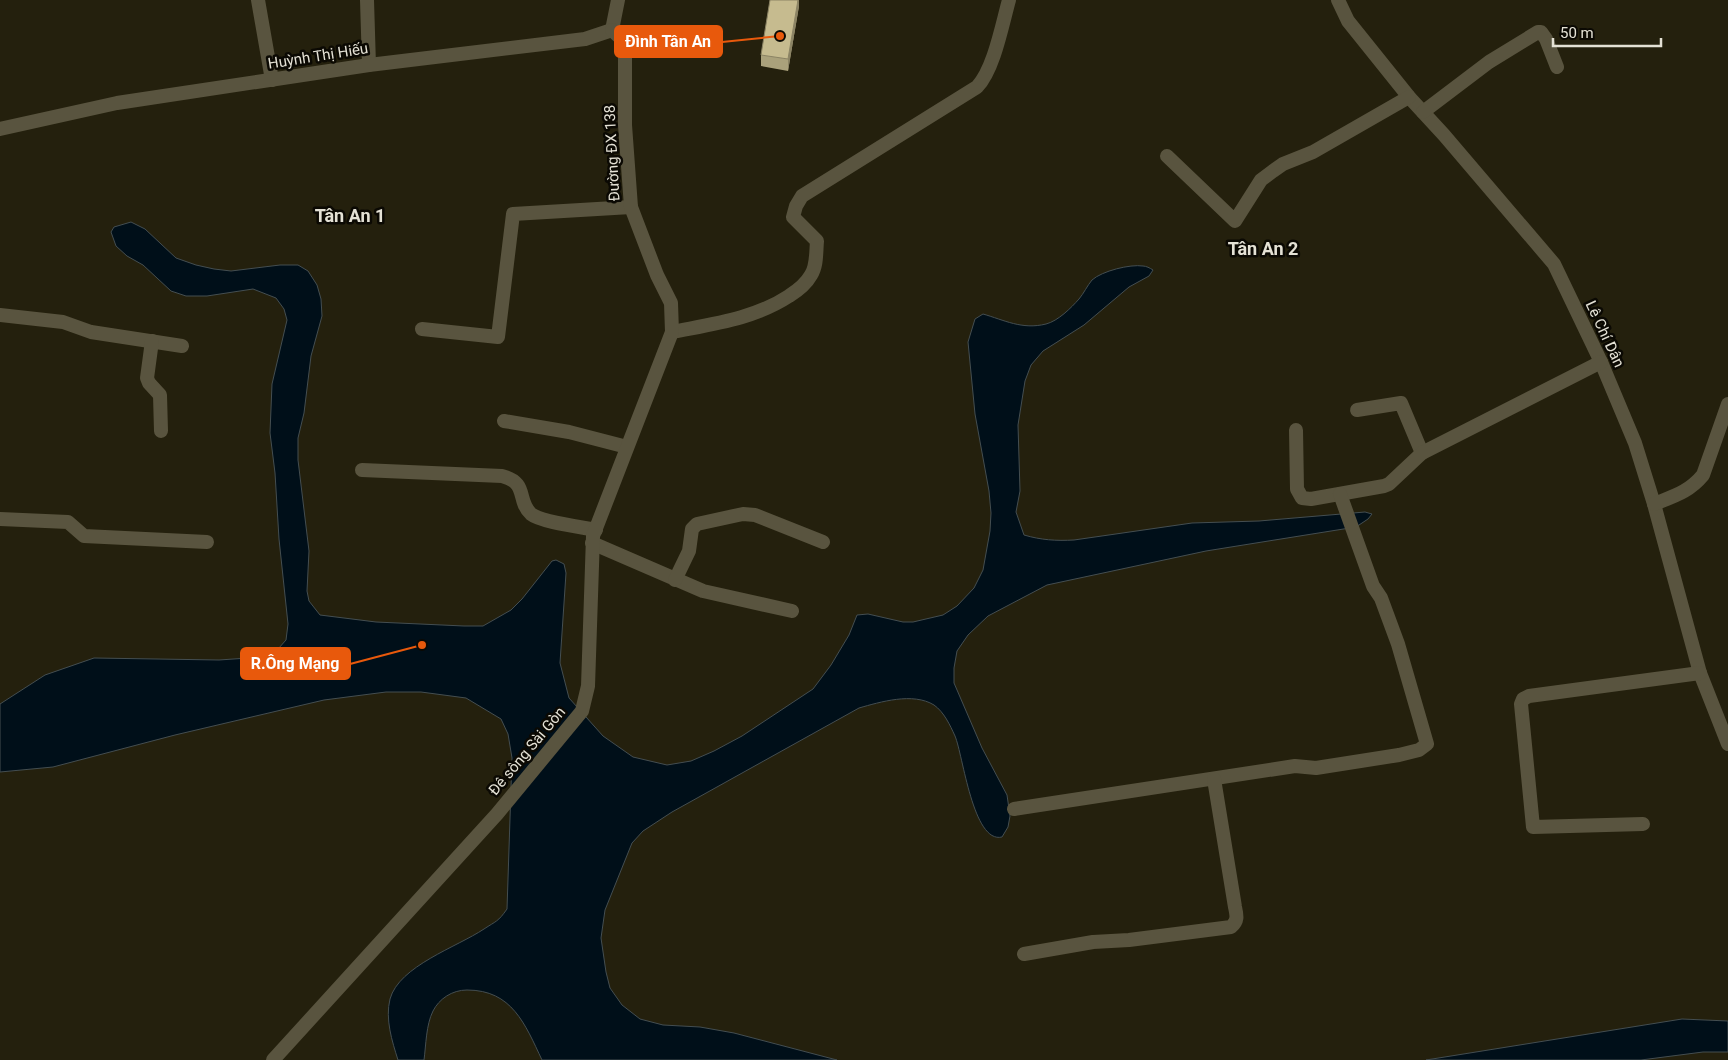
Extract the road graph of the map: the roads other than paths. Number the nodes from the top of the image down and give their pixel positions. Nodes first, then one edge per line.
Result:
1 (258, 0) edge
2 (367, 0) edge
3 (618, 0) edge
4 (1009, 0) edge
5 (1338, 0) edge
6 (612, 30) junction
7 (369, 65) junction
8 (1557, 66) dead end
9 (272, 80) junction
10 (1409, 97) junction
11 (1423, 112) junction
12 (0, 129) edge
13 (1167, 156) dead end
14 (631, 207) junction
15 (0, 315) edge
16 (422, 328) dead end
17 (672, 332) junction
18 (152, 341) junction
19 (182, 346) dead end
20 (1601, 362) junction
21 (1728, 404) edge
22 (1357, 410) dead end
23 (504, 422) dead end
24 (161, 430) dead end
25 (1296, 430) dead end
26 (627, 447) junction
27 (1422, 453) junction
28 (362, 470) dead end
29 (1340, 494) junction
30 (1654, 504) junction
31 (0, 519) edge
32 (594, 536) junction
33 (207, 542) dead end
34 (823, 542) dead end
35 (675, 580) junction
36 (792, 611) dead end
37 (1700, 673) junction
38 (1728, 744) edge
39 (1214, 778) junction
40 (1014, 809) dead end
41 (1643, 824) dead end
42 (1024, 954) dead end
43 (272, 1060) edge

1 - 9 street
2 - 7 street
3 - 6 street
4 - 17 street
5 - 10 street, Lê Chí Dân
6 - 7 street, Huỳnh Thị Hiếu
6 - 14 street, Đường ĐX 138
7 - 9 street, Huỳnh Thị Hiếu
8 - 11 street
9 - 12 street, Huỳnh Thị Hiếu
10 - 11 street, Lê Chí Dân
10 - 13 street
11 - 20 street, Lê Chí Dân
14 - 16 street
14 - 17 street, Đường ĐX 138
15 - 18 street
17 - 26 street, Đê sông Sài Gòn
18 - 19 street
18 - 24 street
20 - 27 street
20 - 30 street, Lê Chí Dân
21 - 30 street
22 - 27 street
23 - 26 street
25 - 29 street
26 - 32 street, Đê sông Sài Gòn
27 - 29 street
28 - 32 street
29 - 39 street
30 - 37 street, Lê Chí Dân
31 - 33 street
32 - 35 street
32 - 43 street, Đê sông Sài Gòn
34 - 35 street
35 - 36 street
37 - 38 street, Lê Chí Dân
37 - 41 street
39 - 40 street
39 - 42 street

